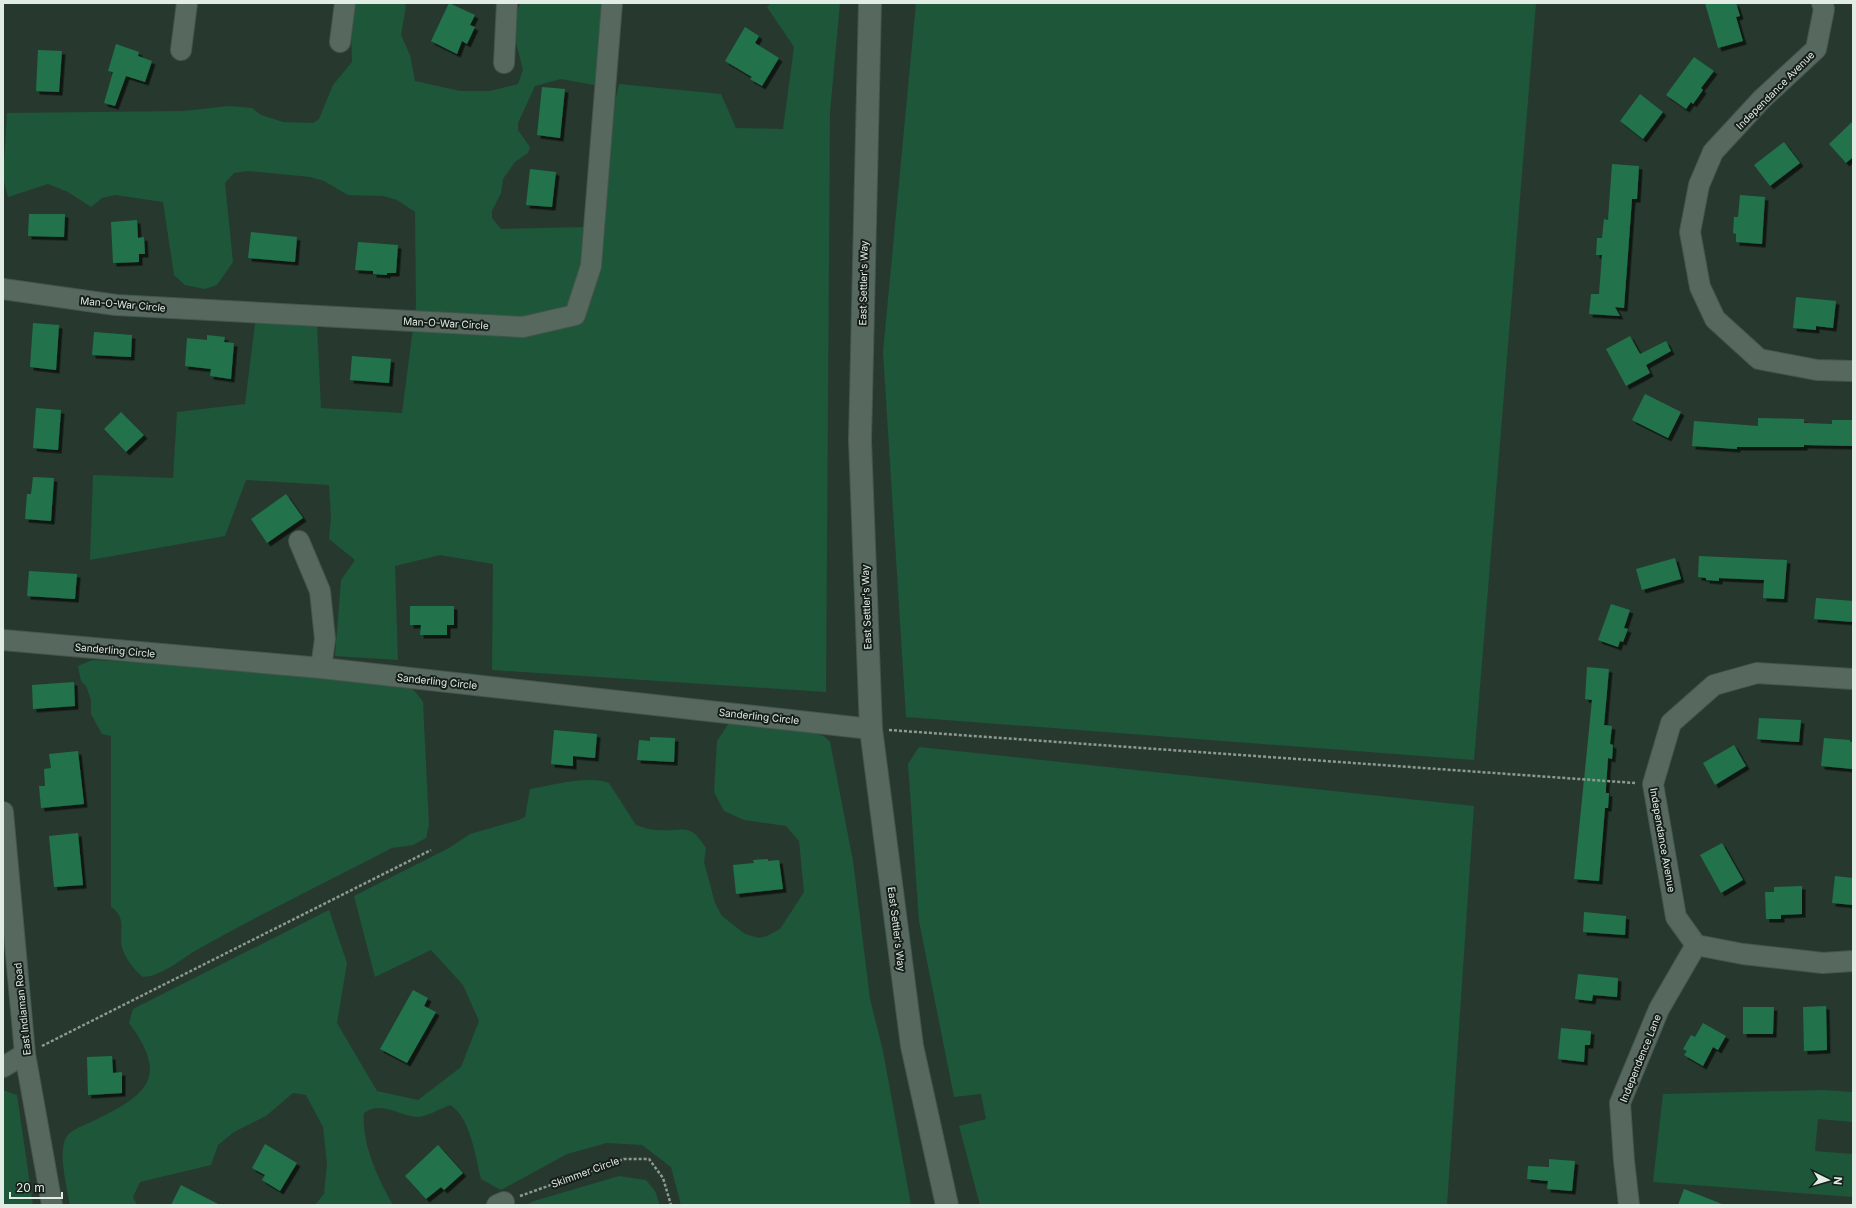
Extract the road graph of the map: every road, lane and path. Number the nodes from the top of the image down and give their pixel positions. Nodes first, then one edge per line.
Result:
1 (187, 3) edge
2 (345, 3) edge
3 (507, 3) edge
4 (612, 3) edge
5 (870, 3) edge
6 (1822, 3) edge
7 (340, 42) dead end
8 (181, 50) dead end
9 (504, 63) dead end
10 (3, 289) edge
11 (1853, 371) edge
12 (299, 541) dead end
13 (3, 640) edge
14 (321, 668) junction
15 (1853, 679) edge
16 (871, 729) junction
17 (1653, 784) junction
18 (3, 812) edge
19 (431, 850) dead end
20 (1696, 945) junction
21 (1853, 960) edge
22 (26, 1054) junction
23 (3, 1067) edge
24 (500, 1203) edge
25 (52, 1205) edge
26 (671, 1205) edge
27 (947, 1205) edge
28 (1630, 1205) edge

1 - 8 street
2 - 7 street
3 - 9 street
4 - 10 street, Man-O-War Circle
5 - 16 main road, East Settler's Way
6 - 11 street, Independance Avenue
12 - 14 street
13 - 14 street, Sanderling Circle
14 - 16 street, Sanderling Circle
15 - 17 street, Independance Avenue
16 - 17 path
16 - 27 main road, East Settler's Way
17 - 20 street, Independance Avenue
18 - 22 street, East Indiaman Road
19 - 22 path
20 - 21 street
20 - 28 street, Independence Lane
22 - 23 street
22 - 25 street, East Indiaman Road
24 - 26 path, Skimmer Circle

